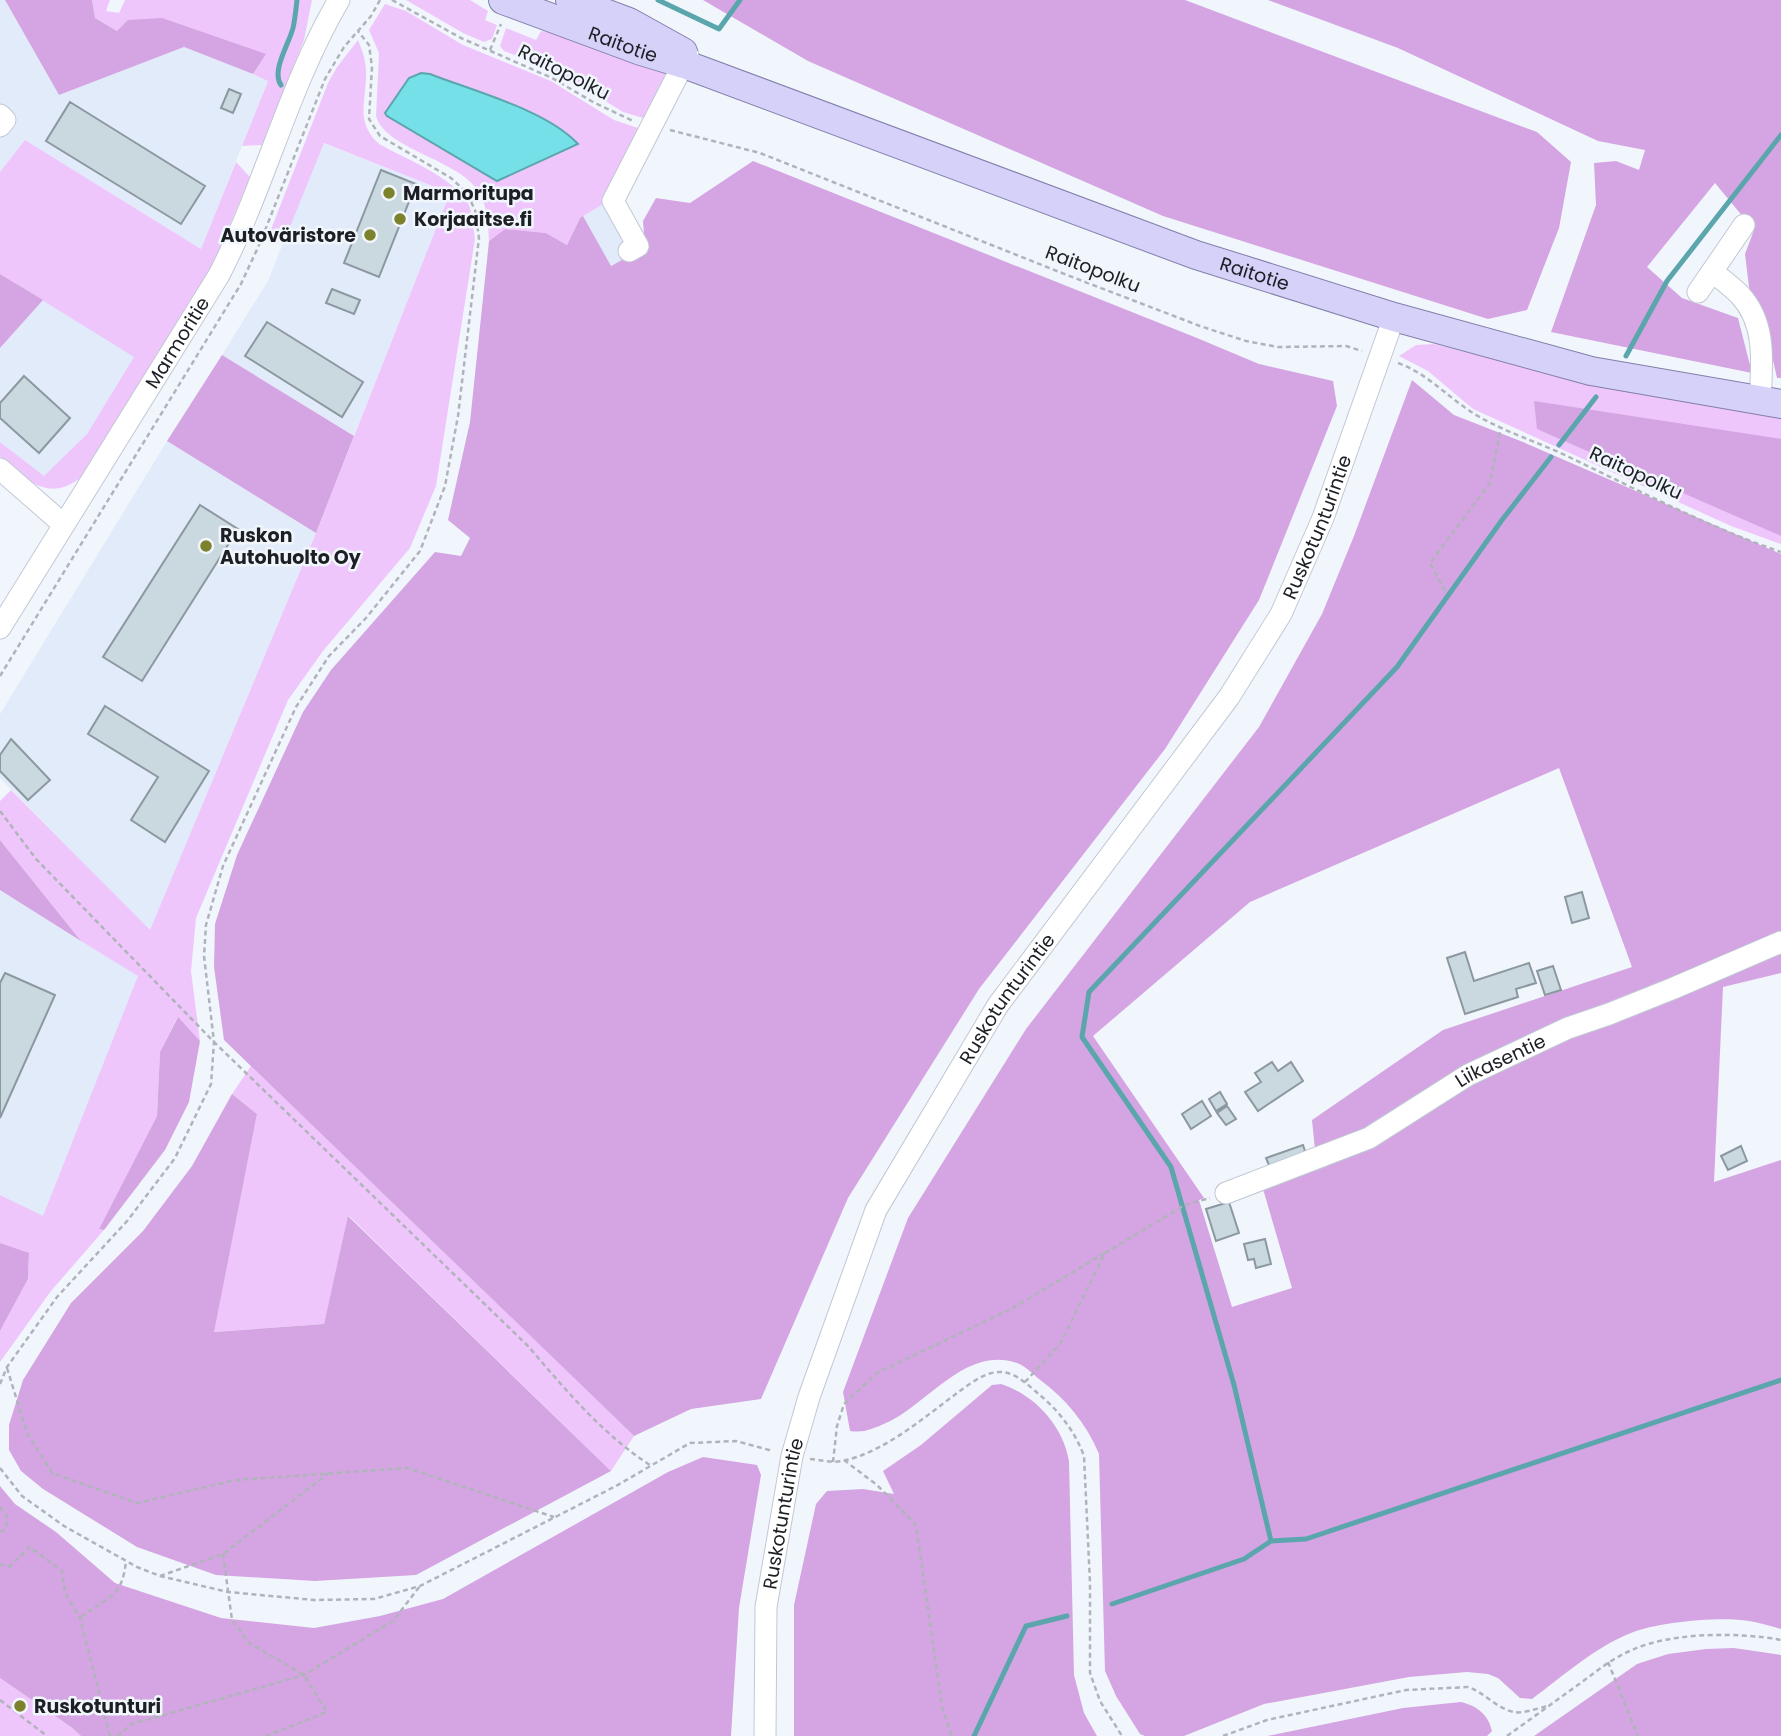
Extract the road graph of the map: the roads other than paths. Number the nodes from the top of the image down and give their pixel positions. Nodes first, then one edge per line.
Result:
1 (322, 0) edge
2 (339, 0) edge
3 (570, 0) edge
4 (503, 10) edge
5 (316, 39) junction
6 (686, 59) junction
7 (0, 115) edge
8 (0, 126) edge
9 (1744, 225) dead end
10 (629, 251) dead end
11 (1713, 272) junction
12 (1698, 292) dead end
13 (1394, 317) junction
14 (1771, 402) edge
15 (0, 469) edge
16 (63, 524) junction
17 (0, 628) edge
18 (1781, 942) edge
19 (1226, 1193) road end
20 (765, 1736) edge

1 - 5 street, Marmoritie
2 - 5 street, Marmoritie
3 - 6 main road, Raitotie
4 - 6 main road, Raitotie
5 - 16 street, Marmoritie
6 - 10 street
6 - 13 main road, Raitotie
7 - 8 street
9 - 11 street
11 - 12 street
11 - 14 street
13 - 14 main road, Raitotie
13 - 20 street, Ruskotunturintie
15 - 16 street
16 - 17 street, Marmoritie
18 - 19 street, Liikasentie

